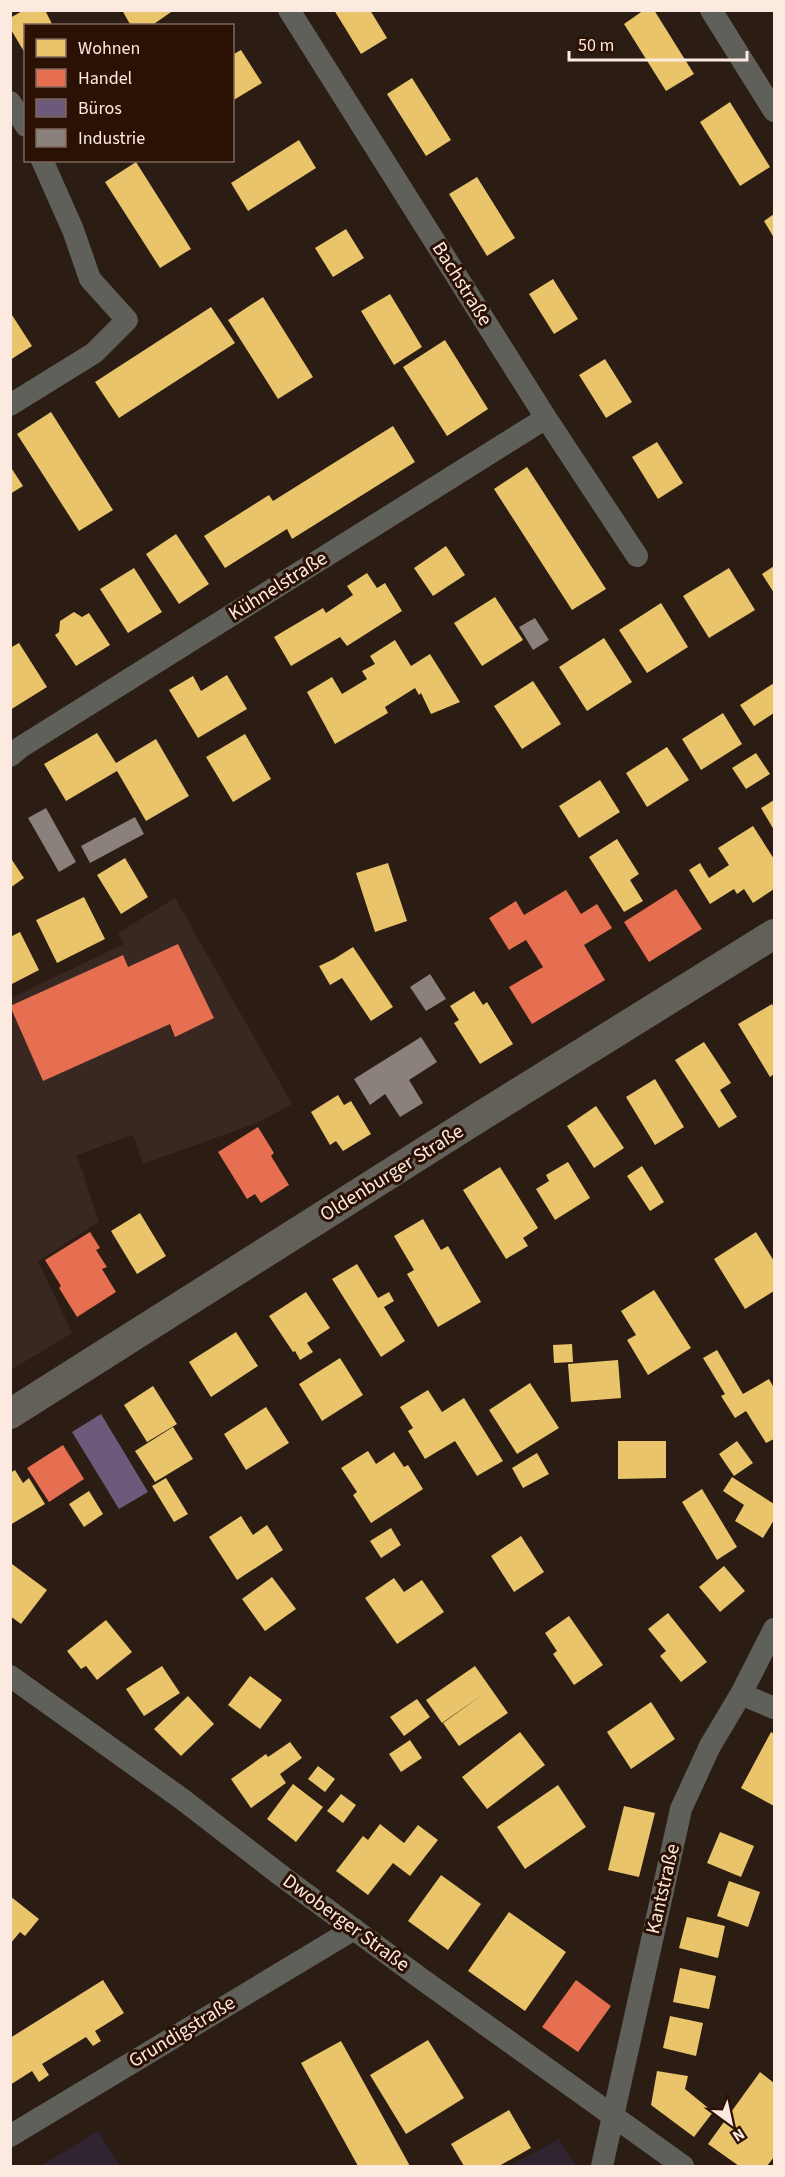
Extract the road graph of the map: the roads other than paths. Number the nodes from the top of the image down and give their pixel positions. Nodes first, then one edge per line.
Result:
1 (289, 10) edge
2 (711, 10) edge
3 (10, 102) edge
4 (774, 111) edge
5 (24, 123) edge
6 (43, 162) edge
7 (10, 405) edge
8 (546, 418) junction
9 (637, 556) dead end
10 (10, 756) edge
11 (774, 934) edge
12 (10, 1414) edge
13 (774, 1629) edge
14 (10, 1676) edge
15 (741, 1694) junction
16 (774, 1708) edge
17 (354, 1929) junction
18 (613, 2115) junction
19 (10, 2136) edge
20 (602, 2166) edge
21 (683, 2166) edge

1 - 8 street, Bachstraße
2 - 4 street
3 - 5 street
6 - 7 street
8 - 9 street, Bachstraße
8 - 10 street, Kühnelstraße
11 - 12 main road, Oldenburger Straße
13 - 15 street, Kantstraße
14 - 17 street, Dwoberger Straße
15 - 16 street
15 - 18 street, Kantstraße
17 - 18 street, Dwoberger Straße
17 - 19 street, Grundigstraße
18 - 20 street, Kantstraße
18 - 21 street, Dwoberger Straße

